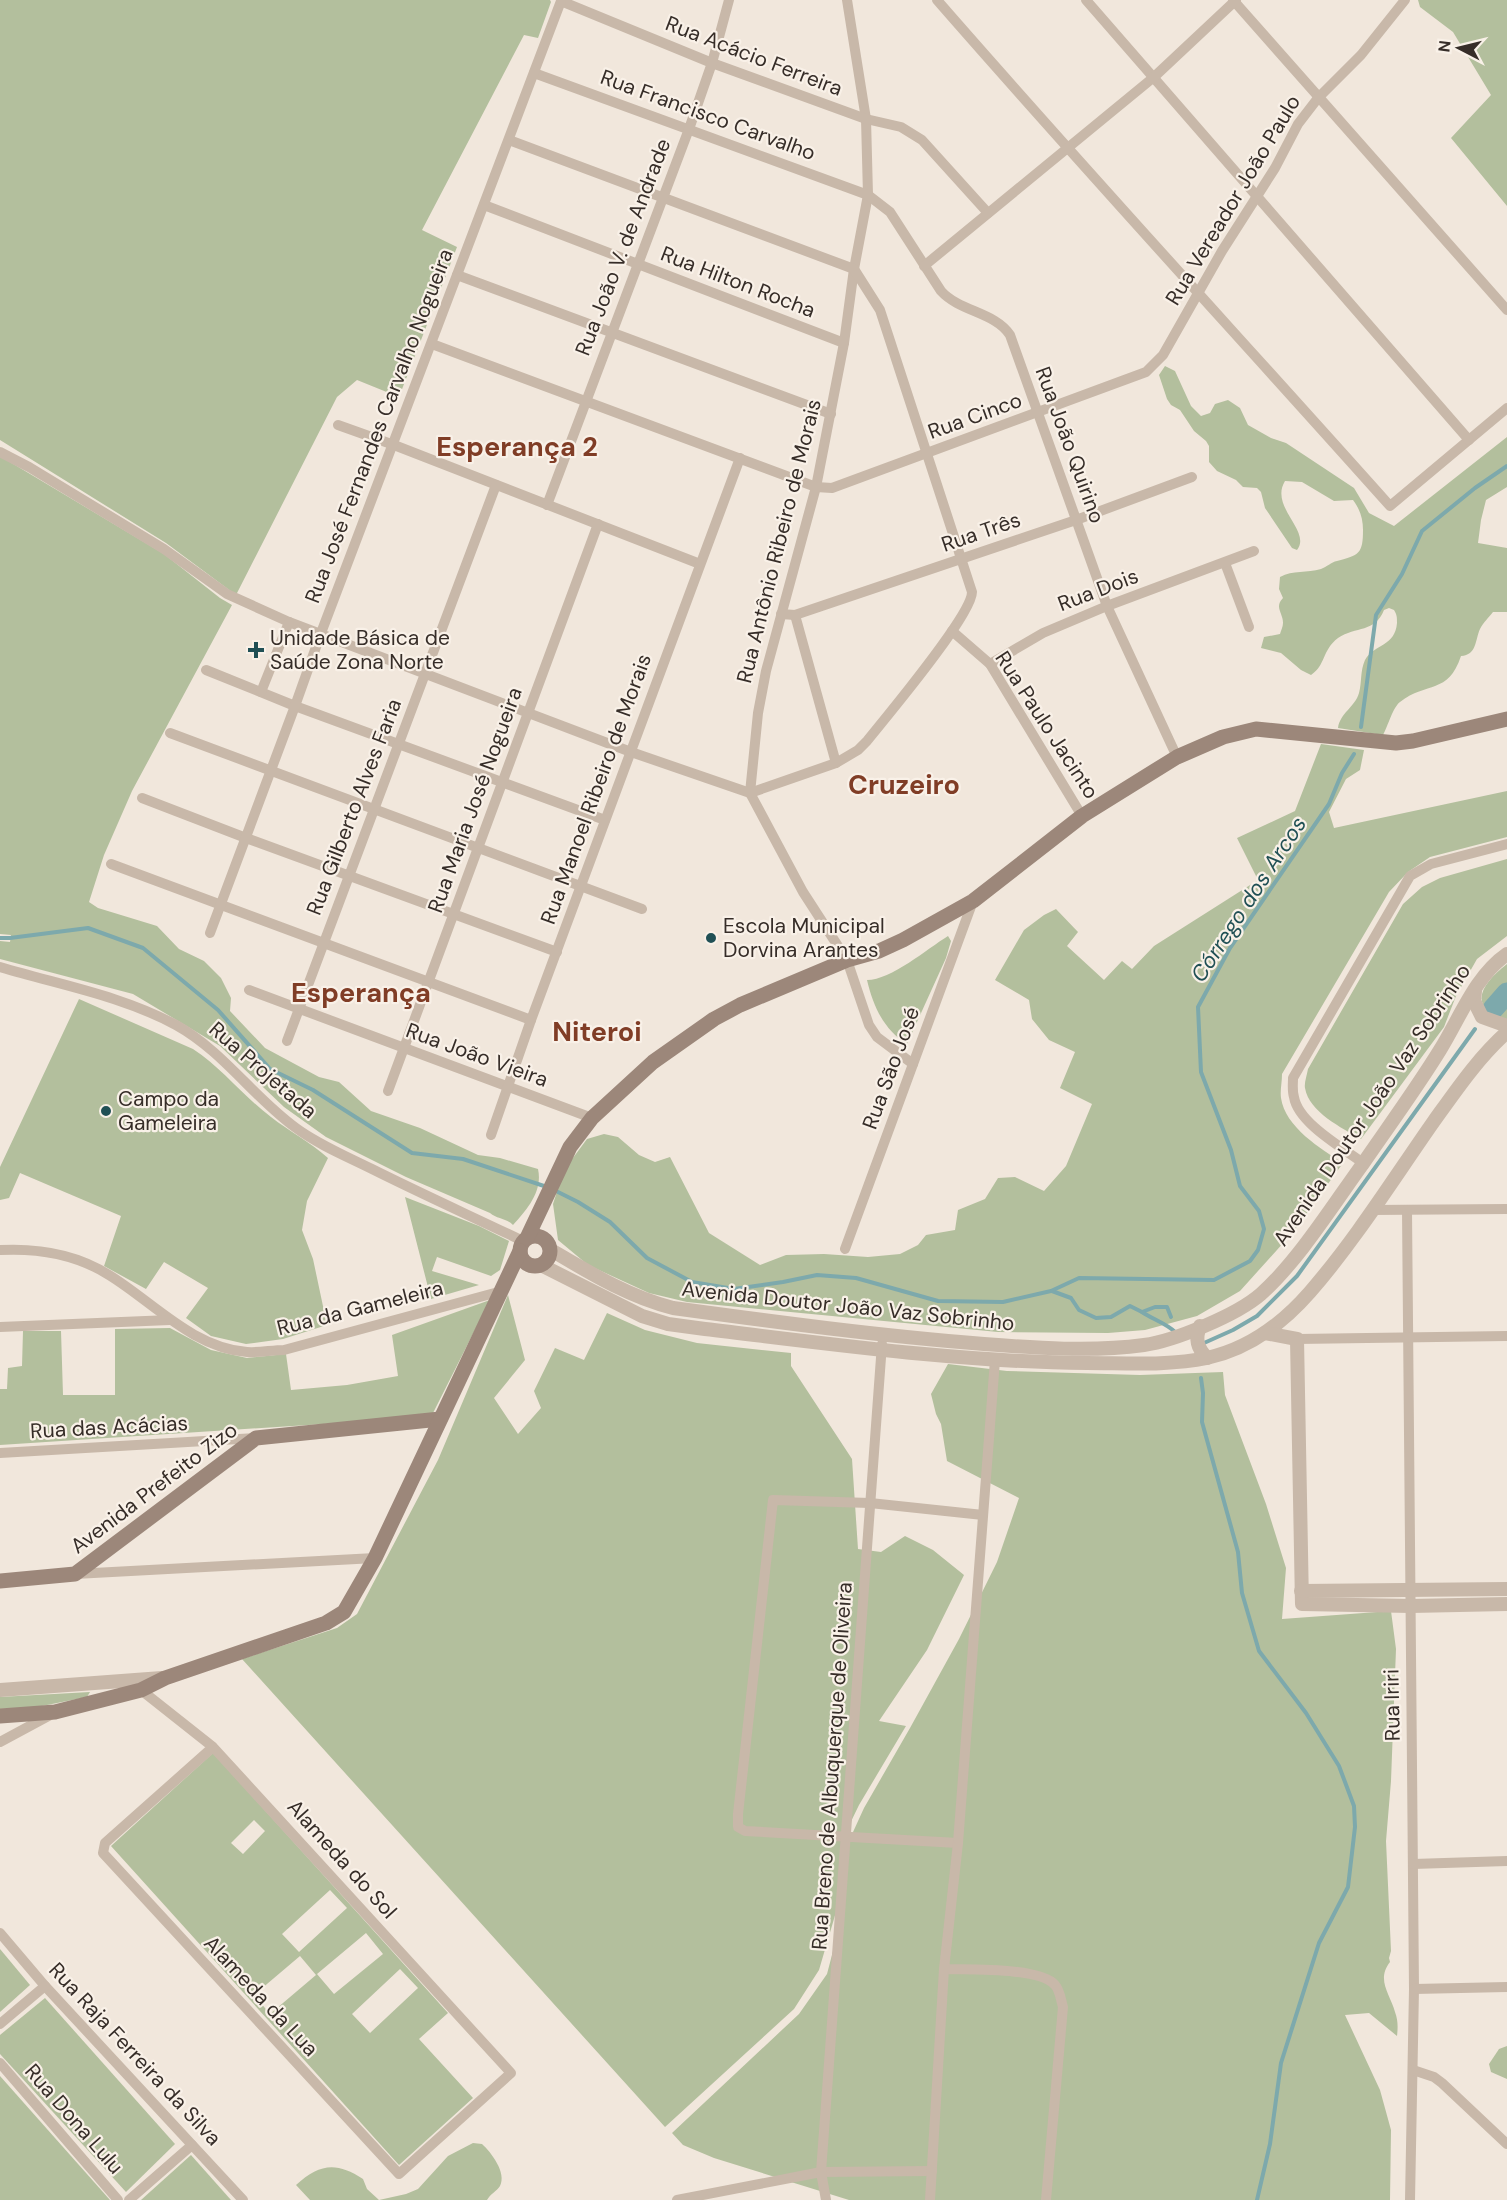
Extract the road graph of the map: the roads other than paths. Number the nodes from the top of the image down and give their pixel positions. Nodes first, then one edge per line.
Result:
1 (729, 0) edge
2 (937, 0) edge
3 (1086, 0) edge
4 (1234, 0) edge
5 (1405, 0) edge
6 (561, 1) edge
7 (846, 1) edge
8 (712, 63) junction
9 (534, 73) junction
10 (1154, 77) junction
11 (1318, 98) junction
12 (866, 119) junction
13 (690, 129) junction
14 (509, 140) junction
15 (1067, 150) junction
16 (868, 195) junction
17 (1257, 195) junction
18 (663, 196) junction
19 (484, 205) junction
20 (988, 213) junction
21 (638, 264) junction
22 (924, 266) junction
23 (854, 269) junction
24 (457, 275) junction
25 (1199, 293) junction
26 (1507, 310) edge
27 (611, 332) junction
28 (844, 343) junction
29 (432, 344) junction
30 (1146, 372) joint
31 (586, 400) junction
32 (1507, 408) edge
33 (1038, 413) junction
34 (831, 414) junction
35 (338, 425) dead end
36 (1469, 440) junction
37 (394, 445) junction
38 (0, 452) edge
39 (926, 454) junction
40 (740, 458) junction
41 (1192, 477) dead end
42 (496, 485) junction
43 (816, 488) junction
44 (547, 505) junction
45 (1076, 520) junction
46 (598, 524) junction
47 (1254, 551) dead end
48 (961, 560) junction
49 (1225, 562) junction
50 (700, 564) junction
51 (1107, 606) junction
52 (782, 614) junction
53 (795, 615) junction
54 (289, 622) junction
55 (1249, 627) dead end
56 (952, 631) junction
57 (321, 633) junction
58 (990, 664) junction
59 (206, 670) dead end
60 (426, 673) junction
61 (261, 692) junction
62 (296, 706) junction
63 (528, 712) junction
64 (1507, 719) edge
65 (170, 734) dead end
66 (398, 744) junction
67 (631, 752) junction
68 (1177, 757) junction
69 (836, 763) junction
70 (271, 771) junction
71 (503, 782) junction
72 (750, 793) junction
73 (142, 798) dead end
74 (374, 808) junction
75 (1082, 816) junction
76 (605, 820) junction
77 (246, 838) junction
78 (1507, 844) edge
79 (478, 850) junction
80 (111, 864) dead end
81 (349, 876) junction
82 (580, 887) junction
83 (973, 901) junction
84 (221, 905) junction
85 (642, 909) dead end
86 (454, 915) junction
87 (210, 933) dead end
88 (323, 944) junction
89 (557, 952) junction
90 (1507, 954) edge
91 (847, 960) junction
92 (0, 967) edge
93 (428, 982) junction
94 (1475, 988) junction
95 (249, 990) dead end
96 (298, 1010) junction
97 (531, 1020) junction
98 (1507, 1026) edge
99 (1507, 1032) edge
100 (287, 1041) dead end
101 (403, 1049) junction
102 (913, 1064) junction
103 (509, 1087) junction
104 (388, 1090) dead end
105 (592, 1118) junction
106 (491, 1135) dead end
107 (1363, 1163) junction
108 (547, 1197) junction
109 (1507, 1209) edge
110 (1372, 1210) junction
111 (1407, 1210) junction
112 (523, 1243) junction
113 (550, 1247) junction
114 (845, 1249) dead end
115 (0, 1250) edge
116 (539, 1266) junction
117 (503, 1289) junction
118 (170, 1320) junction
119 (1200, 1326) junction
120 (0, 1327) edge
121 (1265, 1334) junction
122 (883, 1335) junction
123 (1408, 1336) junction
124 (1507, 1336) edge
125 (1297, 1339) junction
126 (882, 1350) junction
127 (1207, 1358) junction
128 (995, 1360) junction
129 (440, 1419) junction
130 (256, 1438) junction
131 (0, 1453) edge
132 (870, 1503) junction
133 (983, 1515) junction
134 (375, 1558) junction
135 (75, 1574) junction
136 (0, 1581) edge
137 (1507, 1589) edge
138 (1411, 1590) junction
139 (1301, 1591) junction
140 (1507, 1604) edge
141 (1411, 1606) junction
142 (139, 1685) junction
143 (0, 1690) edge
144 (55, 1712) junction
145 (0, 1716) edge
146 (0, 1742) edge
147 (213, 1747) junction
148 (847, 1837) junction
149 (958, 1843) junction
150 (1507, 1861) edge
151 (1413, 1864) junction
152 (0, 1933) edge
153 (944, 1969) junction
154 (45, 1986) junction
155 (1507, 1988) edge
156 (1414, 1989) junction
157 (0, 2024) edge
158 (0, 2063) edge
159 (1413, 2070) junction
160 (1507, 2144) edge
161 (192, 2145) junction
162 (932, 2171) junction
163 (821, 2172) junction
164 (399, 2174) joint
165 (118, 2200) edge
166 (129, 2200) edge
167 (243, 2200) edge
168 (676, 2200) edge
169 (826, 2200) edge
170 (930, 2200) edge
171 (1046, 2200) edge
172 (1410, 2200) edge

1 - 8 street, Rua João V. de Andrade
2 - 15 street
3 - 10 street
4 - 10 street
4 - 11 street
5 - 11 street, Rua Vereador João Paulo
6 - 8 street, Rua Acácio Ferreira
6 - 9 street, Rua José Fernandes Carvalho Nogueira
7 - 12 street, Rua Antônio Ribeiro de Morais
8 - 12 street, Rua Acácio Ferreira
8 - 13 street, Rua João V. de Andrade
9 - 13 street, Rua Francisco Carvalho
9 - 14 street, Rua José Fernandes Carvalho Nogueira
10 - 15 street
10 - 17 street
11 - 17 street, Rua Vereador João Paulo
11 - 26 street
12 - 16 street, Rua Antônio Ribeiro de Morais
12 - 20 street, Rua Acácio Ferreira
13 - 16 street, Rua Francisco Carvalho
13 - 18 street, Rua João V. de Andrade
14 - 18 street
14 - 19 street, Rua José Fernandes Carvalho Nogueira
15 - 20 street
15 - 25 street
16 - 22 street, Rua João Quirino
16 - 23 street, Rua Antônio Ribeiro de Morais
17 - 25 street, Rua Vereador João Paulo
17 - 36 street
18 - 21 street, Rua João V. de Andrade
18 - 23 street
19 - 21 street, Rua Hilton Rocha
19 - 24 street, Rua José Fernandes Carvalho Nogueira
20 - 22 street
21 - 27 street, Rua João V. de Andrade
21 - 28 street, Rua Hilton Rocha
22 - 33 street, Rua João Quirino
23 - 28 street, Rua Antônio Ribeiro de Morais
23 - 39 street
24 - 27 street
24 - 29 street, Rua José Fernandes Carvalho Nogueira
25 - 30 street, Rua Vereador João Paulo
25 - 36 street
27 - 31 street, Rua João V. de Andrade
27 - 34 street
28 - 34 street, Rua Antônio Ribeiro de Morais
29 - 31 street
29 - 37 street, Rua José Fernandes Carvalho Nogueira
30 - 33 street, Rua Cinco
31 - 40 street
31 - 44 street, Rua João V. de Andrade
32 - 36 street
33 - 39 street, Rua Cinco
33 - 45 street, Rua João Quirino
34 - 43 street, Rua Antônio Ribeiro de Morais
35 - 37 street
37 - 42 street
37 - 57 street, Rua José Fernandes Carvalho Nogueira
38 - 54 street
39 - 43 street, Rua Cinco
39 - 48 street
40 - 43 street
40 - 50 street, Rua Manoel Ribeiro de Morais
41 - 45 street, Rua Três
42 - 44 street
42 - 60 street, Rua Gilberto Alves Faria
43 - 52 street, Rua Antônio Ribeiro de Morais
44 - 46 street
45 - 48 street, Rua Três
45 - 51 street, Rua João Quirino
46 - 50 street
46 - 63 street, Rua Maria José Nogueira
47 - 49 street, Rua Dois
48 - 53 street, Rua Três
48 - 56 street
49 - 51 street, Rua Dois
49 - 55 street
50 - 67 street, Rua Manoel Ribeiro de Morais
51 - 58 street, Rua Dois
51 - 68 street, Rua João Quirino
52 - 53 street, Rua Três
52 - 72 street, Rua Antônio Ribeiro de Morais
53 - 69 street
54 - 57 street
54 - 61 street
56 - 58 street, Rua Paulo Jacinto
56 - 69 street
57 - 60 street
57 - 62 street, Rua José Fernandes Carvalho Nogueira
58 - 75 street, Rua Paulo Jacinto
59 - 61 street
60 - 63 street
60 - 66 street, Rua Gilberto Alves Faria
61 - 62 street
62 - 66 street
62 - 70 street, Rua José Fernandes Carvalho Nogueira
63 - 67 street
63 - 71 street, Rua Maria José Nogueira
64 - 68 main road
65 - 70 street
66 - 71 street
66 - 74 street, Rua Gilberto Alves Faria
67 - 72 street
67 - 76 street, Rua Manoel Ribeiro de Morais
68 - 75 main road
69 - 72 street
70 - 74 street
70 - 77 street, Rua José Fernandes Carvalho Nogueira
71 - 76 street
71 - 79 street, Rua Maria José Nogueira
72 - 91 street
73 - 77 street
74 - 79 street
74 - 81 street, Rua Gilberto Alves Faria
75 - 83 main road
76 - 82 street, Rua Manoel Ribeiro de Morais
77 - 81 street
77 - 84 street, Rua José Fernandes Carvalho Nogueira
78 - 107 street
79 - 82 street
79 - 86 street, Rua Maria José Nogueira
80 - 84 street
81 - 86 street
81 - 88 street, Rua Gilberto Alves Faria
82 - 85 street
82 - 89 street, Rua Manoel Ribeiro de Morais
83 - 91 main road
83 - 102 street, Rua São José
84 - 87 street, Rua José Fernandes Carvalho Nogueira
84 - 88 street
86 - 89 street
86 - 93 street, Rua Maria José Nogueira
88 - 93 street
88 - 96 street, Rua Gilberto Alves Faria
89 - 97 street, Rua Manoel Ribeiro de Morais
90 - 94 street, Avenida Doutor João Vaz Sobrinho
91 - 102 street
91 - 105 main road
92 - 112 street, Rua Projetada
93 - 97 street
93 - 101 street, Rua Maria José Nogueira
94 - 98 street
94 - 107 street, Avenida Doutor João Vaz Sobrinho
95 - 96 street, Rua João Vieira
96 - 100 street, Rua Gilberto Alves Faria
96 - 101 street, Rua João Vieira
97 - 103 street, Rua Manoel Ribeiro de Morais
99 - 110 street, Avenida Doutor João Vaz Sobrinho
101 - 103 street, Rua João Vieira
101 - 104 street, Rua Maria José Nogueira
102 - 114 street, Rua São José
103 - 105 street, Rua João Vieira
103 - 106 street, Rua Manoel Ribeiro de Morais
105 - 108 main road
107 - 119 street, Avenida Doutor João Vaz Sobrinho
108 - 112 main road
108 - 113 main road
109 - 111 street
110 - 111 street
110 - 121 street, Avenida Doutor João Vaz Sobrinho
111 - 123 street, Rua Iriri
112 - 113 main road
112 - 116 main road
112 - 117 main road
113 - 116 main road
113 - 122 street, Avenida Doutor João Vaz Sobrinho
115 - 118 street, Rua da Gameleira
116 - 117 main road
116 - 126 street, Avenida Doutor João Vaz Sobrinho
117 - 118 street, Rua da Gameleira
117 - 129 main road
118 - 120 street
119 - 122 street, Avenida Doutor João Vaz Sobrinho
119 - 127 street
121 - 125 street
121 - 127 street, Avenida Doutor João Vaz Sobrinho
122 - 126 street, Rua Breno de Albuquerque de Oliveira
123 - 124 street
123 - 125 street
123 - 138 street, Rua Iriri
125 - 139 street
126 - 128 street, Avenida Doutor João Vaz Sobrinho
126 - 132 street, Rua Breno de Albuquerque de Oliveira
127 - 128 street, Avenida Doutor João Vaz Sobrinho
128 - 133 street
129 - 130 main road, Avenida Prefeito Zizo
129 - 134 main road
130 - 131 street, Rua das Acácias
130 - 135 main road, Avenida Prefeito Zizo
132 - 133 street
132 - 148 street, Rua Breno de Albuquerque de Oliveira
132 - 148 street
133 - 149 street
134 - 135 street
134 - 142 main road
135 - 136 main road, Avenida Prefeito Zizo
137 - 138 street
138 - 139 street
138 - 141 street, Rua Iriri
139 - 141 street
140 - 141 street
141 - 151 street, Rua Iriri
142 - 143 street
142 - 144 main road
142 - 147 street, Alameda do Sol
144 - 145 main road
144 - 146 street
147 - 164 street, Alameda da Lua
147 - 164 street, Alameda do Sol
148 - 149 street
148 - 163 street, Rua Breno de Albuquerque de Oliveira
149 - 153 street
150 - 151 street
151 - 156 street, Rua Iriri
152 - 154 street, Rua Raja Ferreira da Silva
153 - 162 street
153 - 171 street
154 - 157 street
154 - 161 street, Rua Raja Ferreira da Silva
155 - 156 street
156 - 159 street, Rua Iriri
158 - 165 street, Rua Dona Lulu
159 - 160 street
159 - 172 street, Rua Iriri
161 - 166 street
161 - 167 street, Rua Raja Ferreira da Silva
162 - 163 street
162 - 170 street
163 - 168 street
163 - 169 street, Rua Breno de Albuquerque de Oliveira

